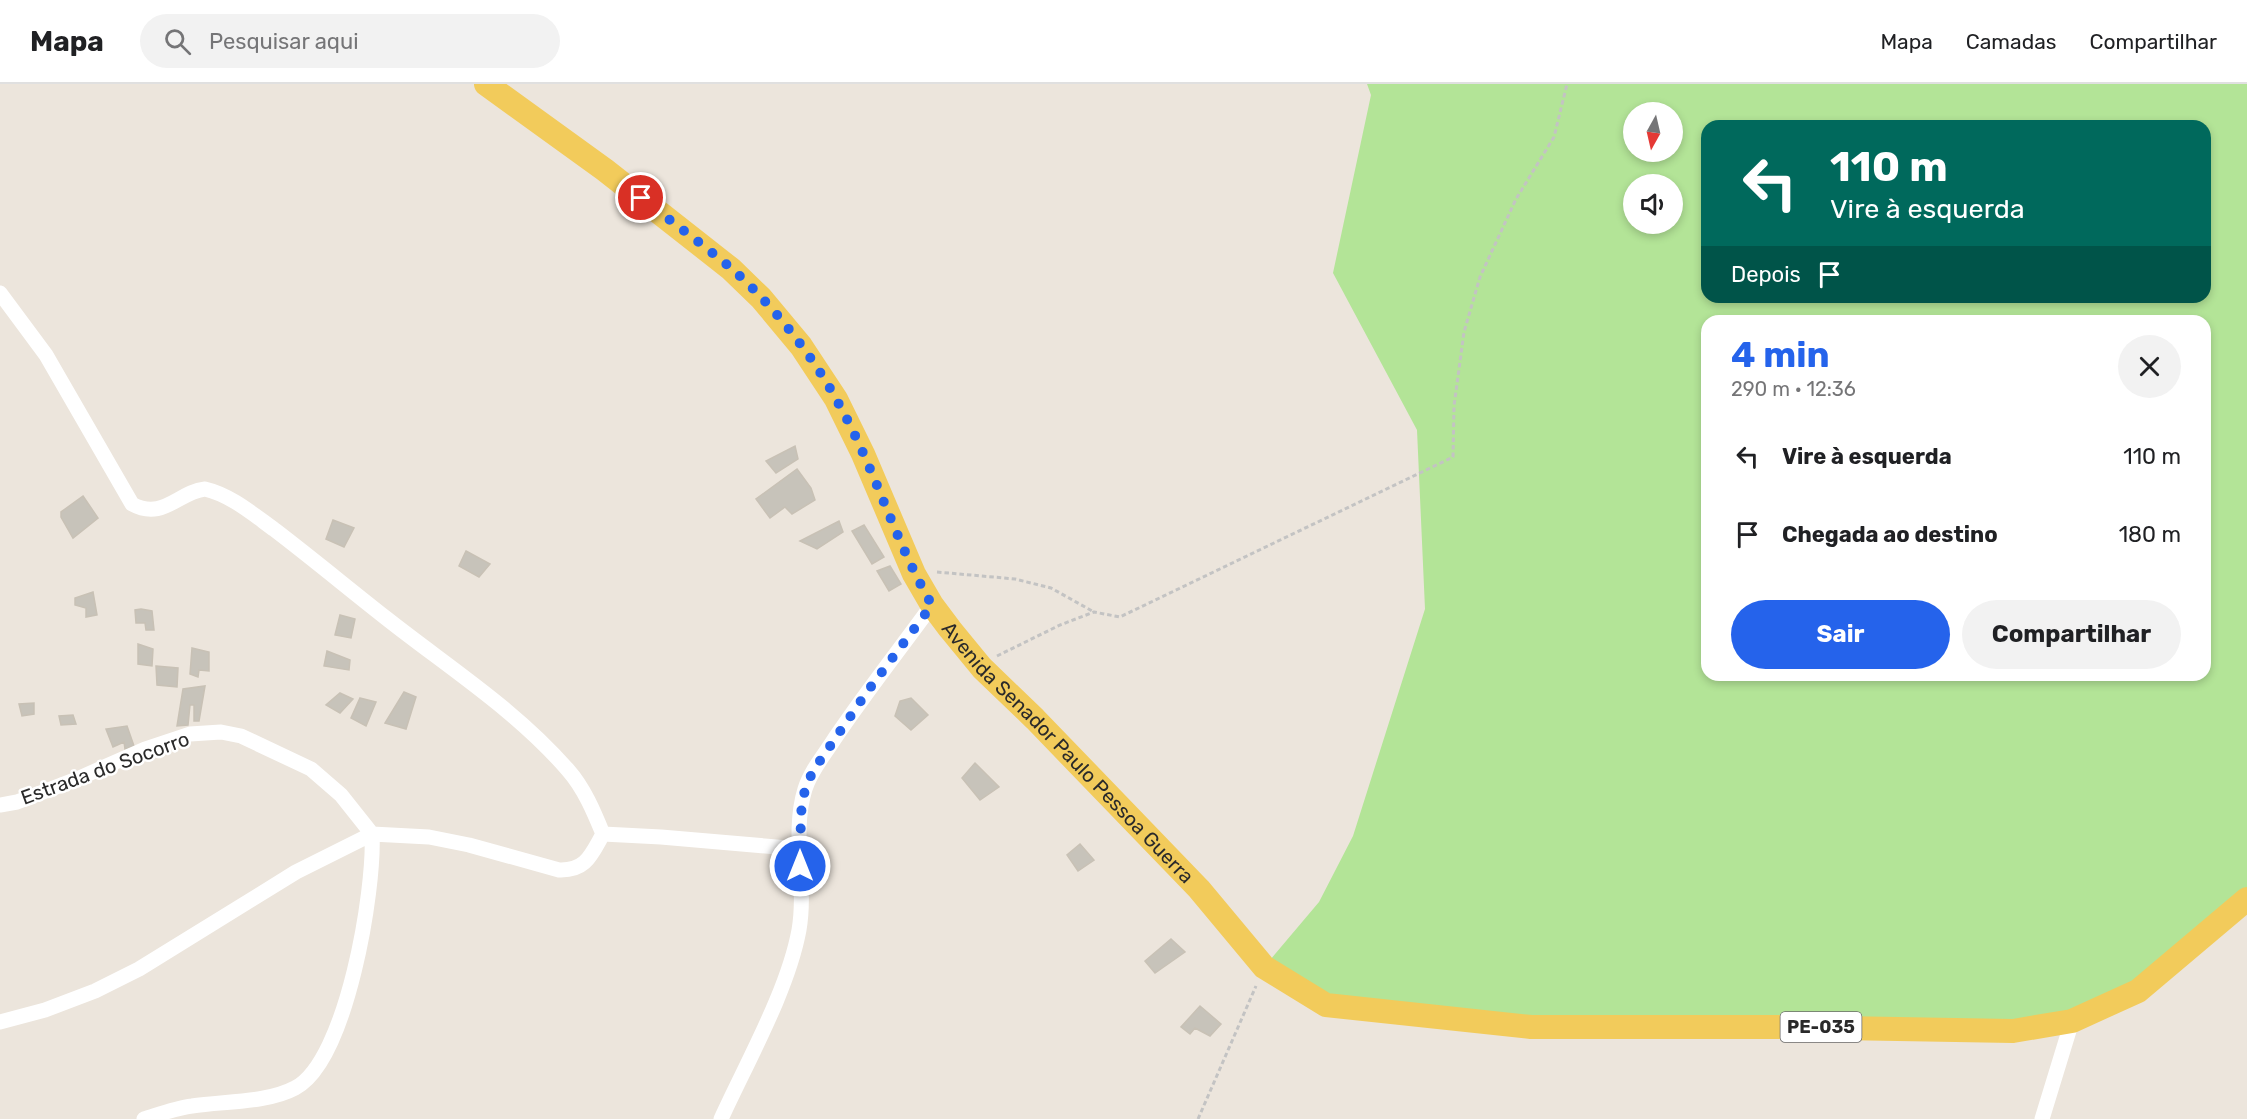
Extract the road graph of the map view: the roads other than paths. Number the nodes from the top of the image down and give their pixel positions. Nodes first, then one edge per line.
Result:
1 (486, 84) edge
2 (0, 293) edge
3 (932, 605) junction
4 (0, 805) edge
5 (372, 834) junction
6 (603, 834) junction
7 (800, 849) junction
8 (2247, 898) edge
9 (1264, 967) joint
10 (2072, 1021) junction
11 (0, 1022) edge
12 (144, 1119) edge
13 (721, 1119) edge
14 (2042, 1119) edge

1 - 3 main road, Avenida Senador Paulo Pessoa Guerra / PE-035
2 - 6 street
3 - 7 street
3 - 9 main road, Avenida Senador Paulo Pessoa Guerra / PE-035
4 - 5 street, Estrada do Socorro
5 - 6 street
5 - 11 street
5 - 12 street
6 - 7 street
7 - 13 street
8 - 10 main road, PE-035 / PE-035
9 - 10 main road, PE-035 / PE-035
10 - 14 street

